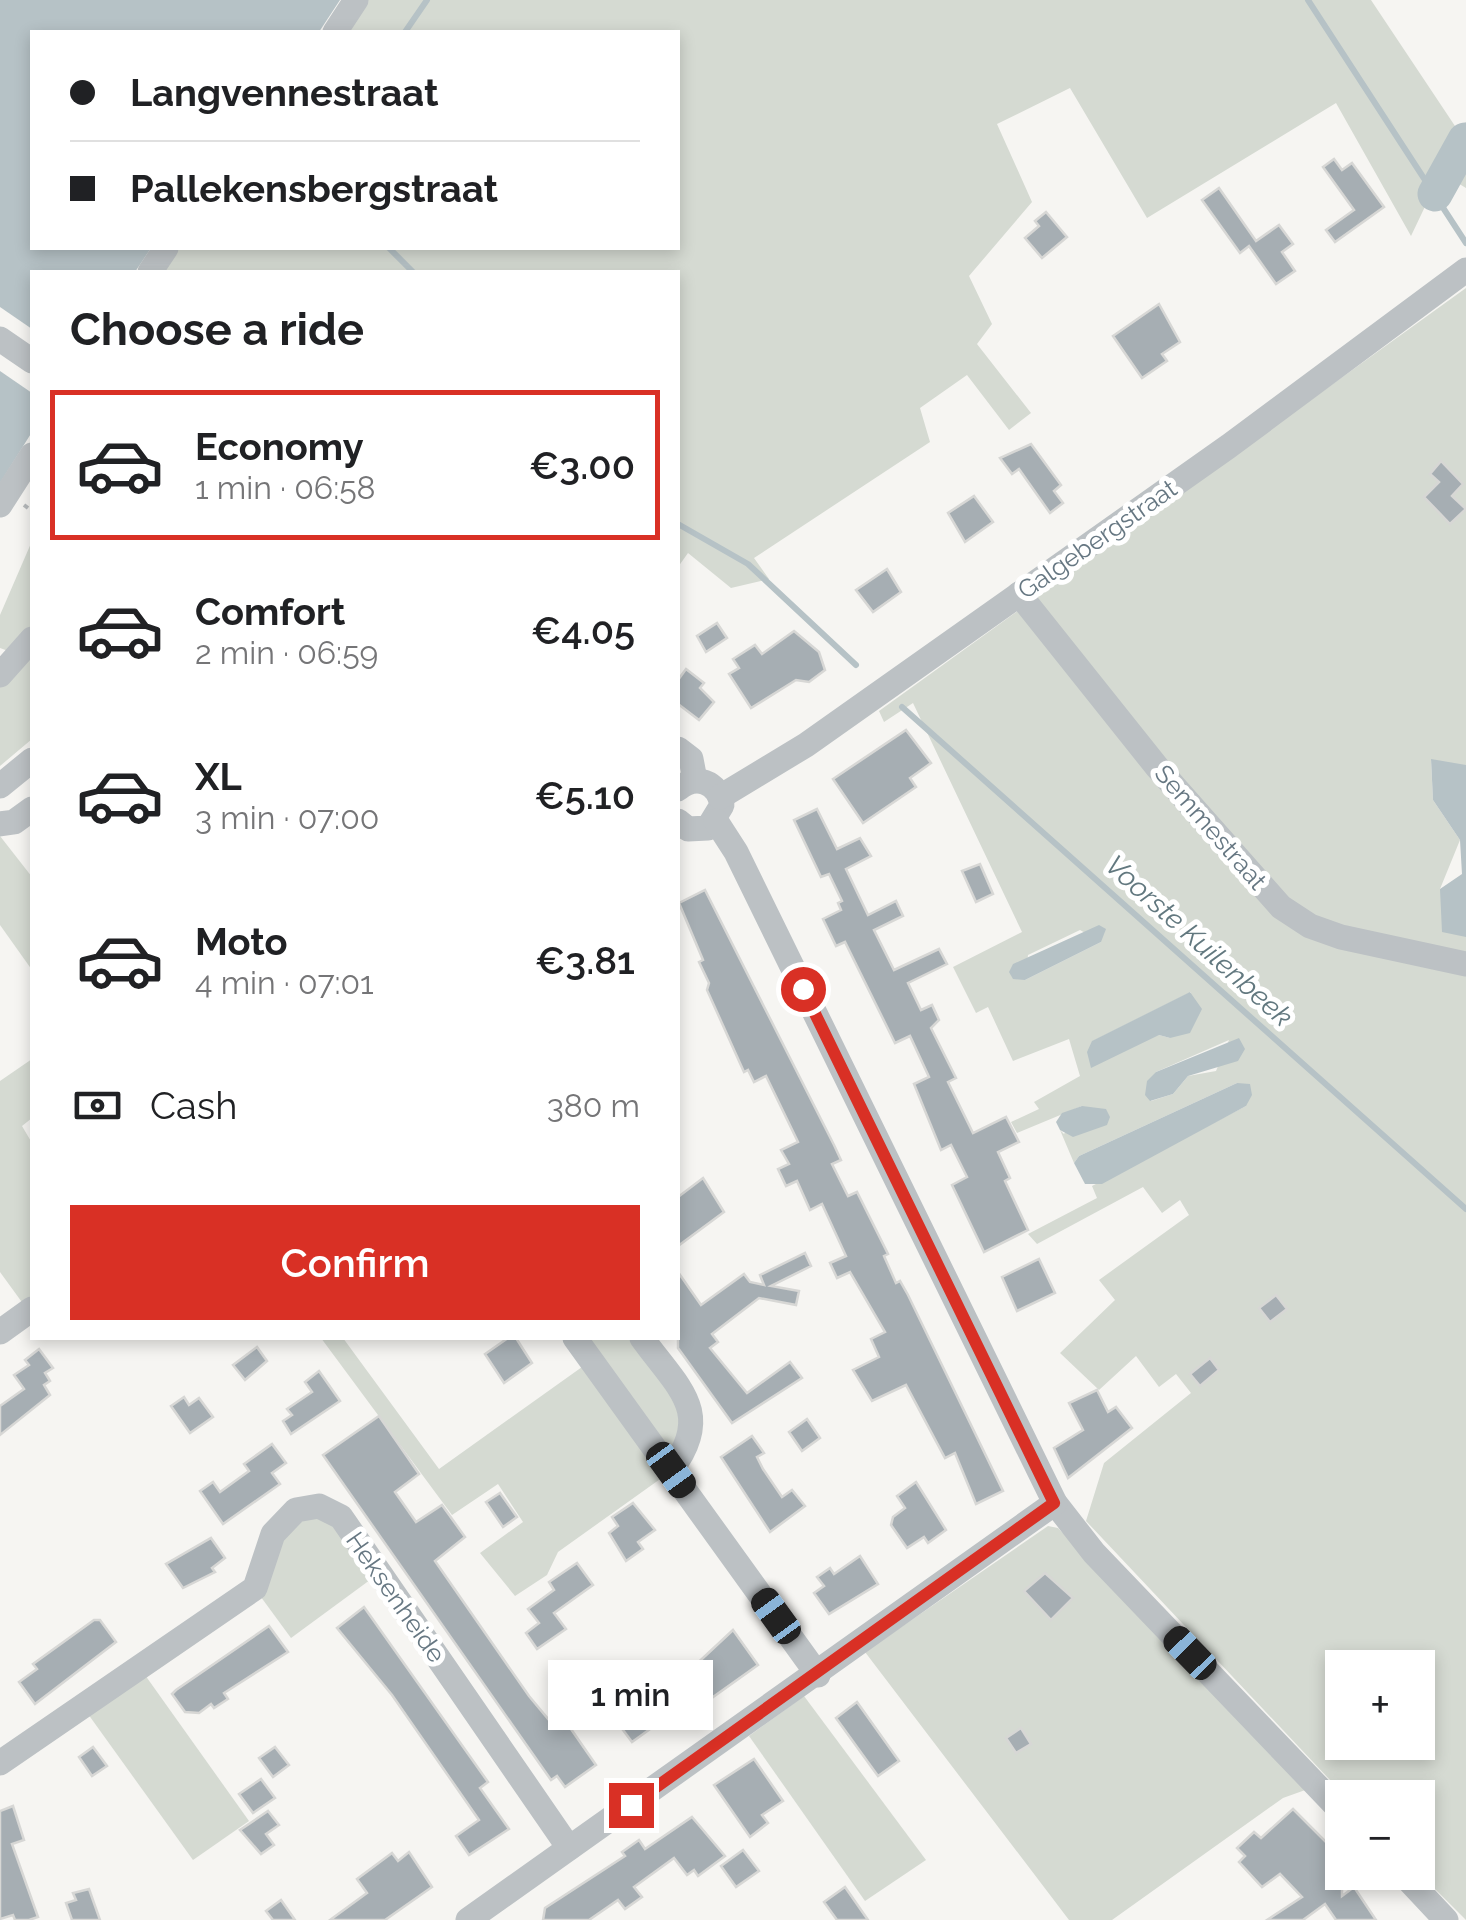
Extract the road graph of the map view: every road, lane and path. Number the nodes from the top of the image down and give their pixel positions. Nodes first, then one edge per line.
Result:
1 (356, 0) edge
2 (337, 30) edge
3 (1466, 270) edge
4 (0, 339) edge
5 (30, 360) edge
6 (30, 458) edge
7 (0, 505) edge
8 (1018, 594) junction
9 (30, 641) edge
10 (0, 674) edge
11 (680, 751) edge
12 (30, 762) edge
13 (686, 785) edge
14 (0, 786) edge
15 (718, 809) junction
16 (30, 810) edge
17 (0, 824) edge
18 (681, 833) edge
19 (1466, 964) edge
20 (30, 1310) edge
21 (0, 1332) edge
22 (576, 1340) edge
23 (643, 1340) edge
24 (671, 1470) junction
25 (1054, 1503) junction
26 (818, 1675) junction
27 (0, 1763) edge
28 (1325, 1794) edge
29 (569, 1848) junction
30 (1418, 1890) edge
31 (468, 1920) edge
32 (1446, 1920) edge

1 - 2 street
3 - 8 street, Galgebergstraat
4 - 5 street
6 - 7 street
8 - 15 street, Galgebergstraat
8 - 19 street, Semmestraat
9 - 10 street
11 - 13 street
12 - 14 street
13 - 15 street
15 - 18 street, Galgebergstraat
15 - 25 street
16 - 17 street
20 - 21 street
22 - 24 street
23 - 24 street
24 - 26 street
25 - 26 street
25 - 28 street
26 - 29 street
27 - 29 street, Heksenheide
29 - 31 street
30 - 32 street

